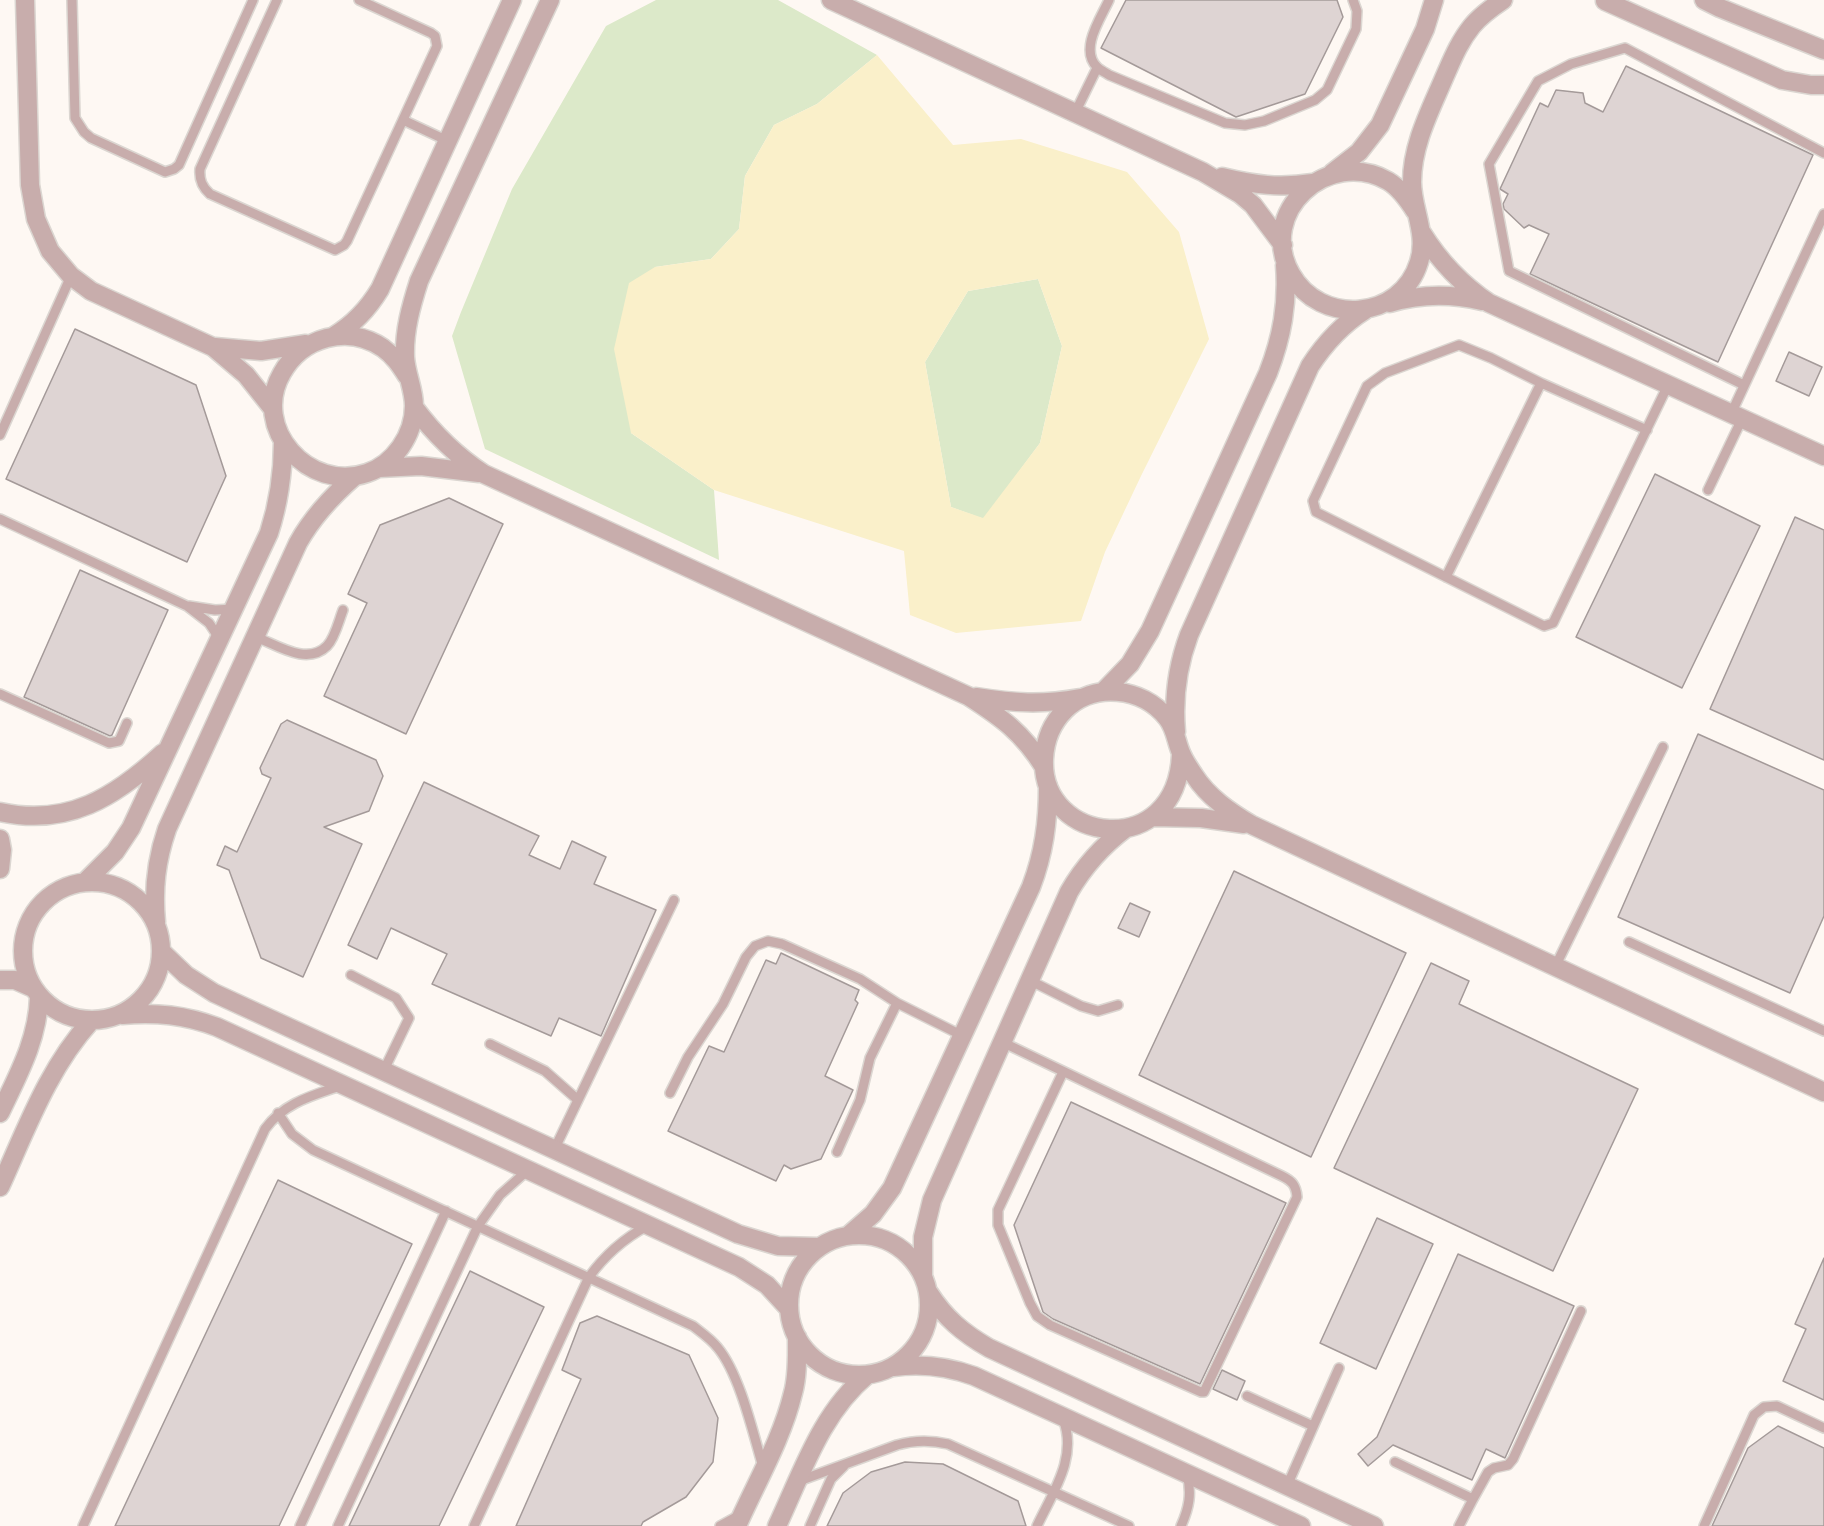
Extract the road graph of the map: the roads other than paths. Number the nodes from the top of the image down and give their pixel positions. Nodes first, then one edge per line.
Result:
1 (25, 0) edge
2 (72, 0) edge
3 (254, 0) edge
4 (277, 0) edge
5 (359, 0) edge
6 (512, 0) edge
7 (550, 0) edge
8 (831, 0) edge
9 (1109, 0) edge
10 (1353, 0) edge
11 (1434, 0) edge
12 (1503, 0) edge
13 (1605, 0) edge
14 (1704, 0) edge
15 (1824, 50) edge
16 (1097, 68) junction
17 (1824, 85) edge
18 (1076, 113) junction
19 (404, 120) junction
20 (448, 141) junction
21 (1824, 153) edge
22 (1203, 172) junction
23 (1331, 174) junction
24 (1312, 183) junction
25 (1415, 211) junction
26 (1824, 214) edge
27 (1422, 232) junction
28 (1283, 252) junction
29 (70, 276) junction
30 (1489, 303) junction
31 (1372, 308) junction
32 (334, 336) junction
33 (310, 344) junction
34 (213, 347) junction
35 (407, 376) junction
36 (1541, 383) junction
37 (1668, 385) junction
38 (1744, 385) junction
39 (414, 406) junction
40 (273, 409) junction
41 (1737, 416) junction
42 (1647, 430) junction
43 (0, 435) edge
44 (283, 442) junction
45 (1824, 456) edge
46 (379, 468) junction
47 (484, 474) junction
48 (355, 476) junction
49 (1708, 490) dead end
50 (0, 519) edge
51 (1446, 577) junction
52 (187, 606) junction
53 (234, 609) junction
54 (343, 610) dead end
55 (256, 636) junction
56 (220, 640) junction
57 (1103, 692) junction
58 (0, 694) edge
59 (968, 696) junction
60 (1083, 697) junction
61 (127, 723) dead end
62 (1176, 734) junction
63 (171, 746) junction
64 (1663, 747) dead end
65 (1181, 754) junction
66 (1046, 776) junction
67 (0, 812) edge
68 (1152, 817) junction
69 (1252, 825) junction
70 (1126, 828) junction
71 (0, 839) edge
72 (0, 869) edge
73 (85, 882) junction
74 (674, 900) dead end
75 (156, 922) junction
76 (1629, 942) dead end
77 (162, 952) junction
78 (1555, 967) junction
79 (351, 975) dead end
80 (0, 980) edge
81 (1029, 980) junction
82 (36, 992) junction
83 (897, 1003) junction
84 (1118, 1005) dead end
85 (122, 1015) junction
86 (91, 1021) junction
87 (1824, 1031) edge
88 (963, 1036) junction
89 (1002, 1042) junction
90 (490, 1044) dead end
91 (384, 1070) junction
92 (1063, 1072) junction
93 (344, 1085) junction
94 (1824, 1092) edge
95 (670, 1093) dead end
96 (578, 1100) junction
97 (0, 1113) edge
98 (278, 1113) junction
99 (555, 1148) junction
100 (837, 1152) dead end
101 (528, 1170) junction
102 (0, 1187) edge
103 (446, 1211) junction
104 (478, 1226) junction
105 (647, 1226) junction
106 (849, 1235) junction
107 (819, 1247) junction
108 (922, 1275) junction
109 (590, 1277) junction
110 (929, 1293) junction
111 (789, 1309) junction
112 (1581, 1311) dead end
113 (797, 1337) junction
114 (893, 1367) junction
115 (1339, 1368) dead end
116 (867, 1375) junction
117 (1247, 1396) dead end
118 (1062, 1416) junction
119 (1313, 1426) junction
120 (1824, 1428) edge
121 (1395, 1462) dead end
122 (849, 1463) junction
123 (764, 1467) junction
124 (1187, 1474) junction
125 (799, 1481) junction
126 (1287, 1486) junction
127 (1053, 1491) junction
128 (1473, 1499) junction
129 (740, 1520) edge
130 (83, 1526) edge
131 (300, 1526) edge
132 (338, 1526) edge
133 (474, 1526) edge
134 (720, 1526) edge
135 (777, 1526) edge
136 (810, 1526) edge
137 (1037, 1526) edge
138 (1129, 1526) edge
139 (1180, 1526) edge
140 (1301, 1526) edge
141 (1374, 1526) edge
142 (1459, 1526) edge
143 (1704, 1526) edge

1 - 29 street
2 - 3 lane
4 - 19 lane
5 - 19 lane
6 - 20 street
7 - 35 street
8 - 18 street
9 - 16 lane
10 - 16 lane
11 - 23 street
12 - 25 street
13 - 17 street
14 - 15 street
16 - 18 lane
18 - 22 street
19 - 20 lane
20 - 32 street
21 - 38 lane
22 - 24 street
22 - 28 street
23 - 24 street
23 - 25 street
24 - 28 street
25 - 27 street
26 - 38 lane
27 - 30 street
27 - 31 street
28 - 31 street
28 - 57 street
29 - 34 street
29 - 43 lane
30 - 31 street
30 - 37 street
31 - 62 street
32 - 33 street
32 - 35 street
33 - 34 street
33 - 40 street
34 - 40 street
35 - 39 street
36 - 42 lane
36 - 51 lane
36 - 51 lane
37 - 41 street
37 - 42 lane
38 - 41 lane
39 - 46 street
39 - 47 street
40 - 44 street
41 - 45 street
41 - 49 lane
42 - 51 lane
44 - 48 street
44 - 53 street
46 - 47 street
46 - 48 street
47 - 59 street
48 - 55 street
50 - 52 lane
52 - 53 lane
52 - 56 lane
53 - 56 street
54 - 55 lane
55 - 75 street
56 - 63 street
57 - 60 street
57 - 62 street
58 - 61 lane
59 - 60 street
59 - 66 street
60 - 66 street
62 - 65 street
63 - 67 street
63 - 73 street
64 - 78 lane
65 - 68 street
65 - 69 street
66 - 70 street
66 - 88 street
68 - 69 street
68 - 70 street
69 - 78 street
70 - 81 street
71 - 72 street
73 - 75 street
73 - 82 street
74 - 96 lane
75 - 77 street
76 - 87 lane
77 - 85 street
77 - 91 street
78 - 94 street
79 - 91 lane
80 - 82 street
81 - 84 lane
81 - 89 street
82 - 86 street
82 - 97 street
83 - 88 lane
83 - 95 lane
83 - 100 lane
85 - 86 street
85 - 93 street
86 - 102 street
88 - 106 street
89 - 92 lane
89 - 108 street
90 - 96 lane
91 - 99 street
92 - 92 lane
93 - 98 lane
93 - 101 street
96 - 99 lane
98 - 103 lane
98 - 130 lane
99 - 107 street
101 - 104 lane
101 - 105 street
103 - 104 lane
103 - 131 lane
104 - 109 lane
104 - 132 lane
105 - 109 lane
105 - 111 street
106 - 107 street
106 - 108 street
107 - 111 street
108 - 110 street
109 - 123 lane
109 - 133 lane
110 - 114 street
110 - 126 street
111 - 113 street
112 - 128 lane
113 - 116 street
113 - 123 street
114 - 116 street
114 - 118 street
115 - 119 lane
116 - 125 street
117 - 119 lane
118 - 124 street
118 - 127 lane
119 - 126 lane
120 - 143 lane
121 - 128 lane
122 - 125 lane
122 - 127 lane
122 - 136 lane
123 - 129 street
124 - 139 lane
124 - 140 street
125 - 135 street
126 - 141 street
127 - 137 lane
127 - 138 lane
128 - 142 lane
129 - 134 lane

